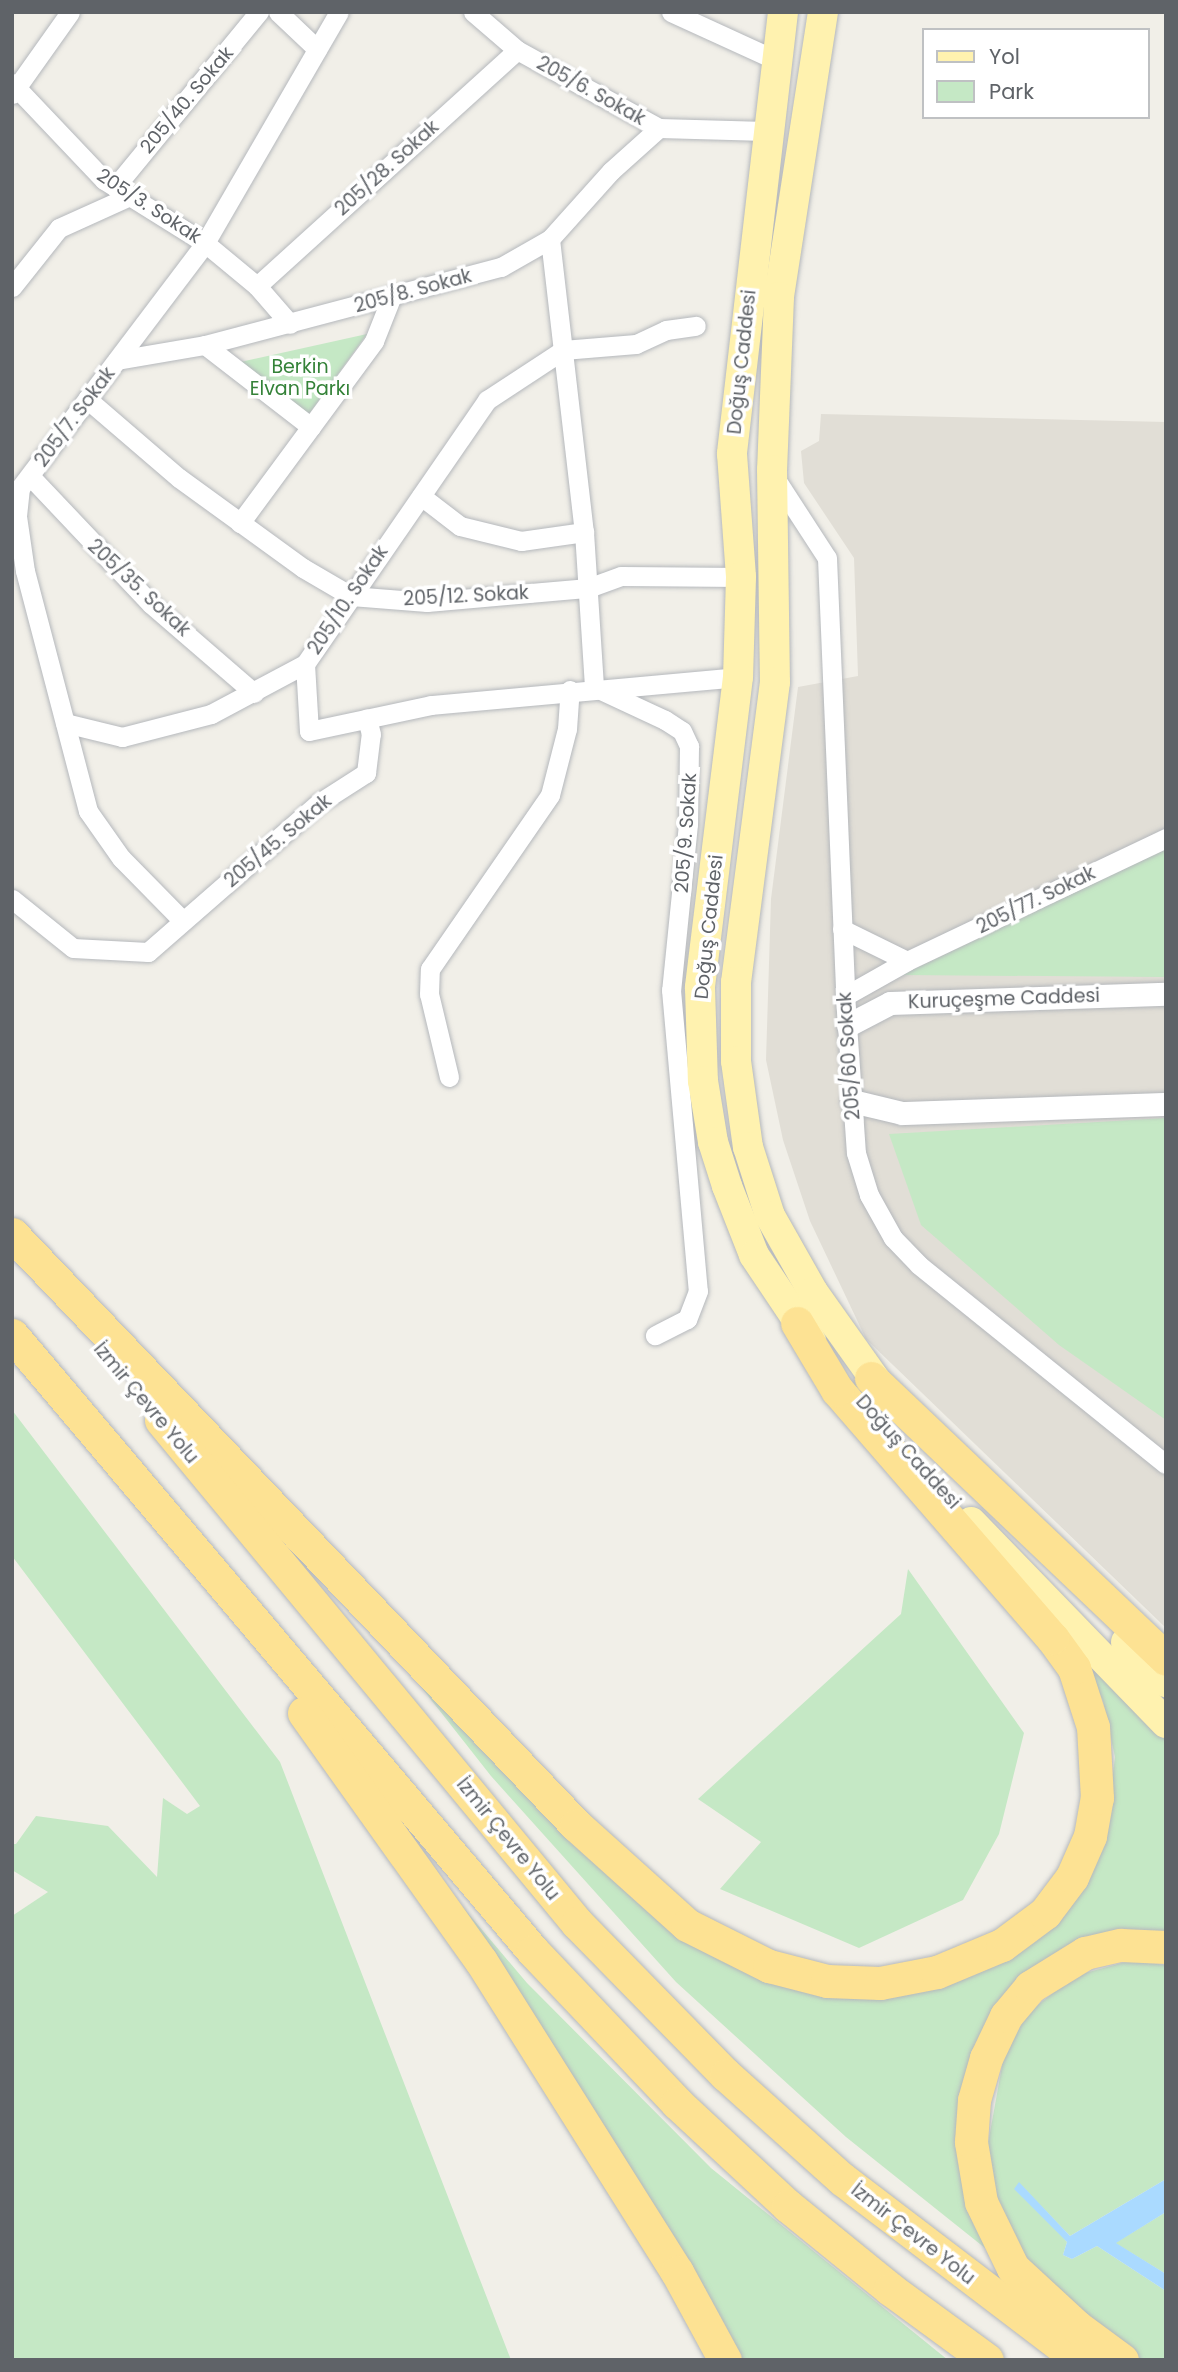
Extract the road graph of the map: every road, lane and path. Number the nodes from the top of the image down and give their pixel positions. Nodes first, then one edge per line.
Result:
1 (70, 12) edge
2 (259, 12) edge
3 (278, 12) edge
4 (339, 12) edge
5 (473, 12) edge
6 (671, 12) edge
7 (783, 12) edge
8 (823, 12) edge
9 (317, 49) junction
10 (517, 50) junction
11 (778, 61) junction
12 (13, 88) edge
13 (659, 128) junction
14 (766, 131) junction
15 (123, 192) junction
16 (550, 239) junction
17 (205, 243) junction
18 (257, 286) junction
19 (12, 287) edge
20 (391, 298) junction
21 (290, 324) junction
22 (696, 326) dead end
23 (205, 345) junction
24 (563, 350) junction
25 (117, 360) junction
26 (87, 399) junction
27 (310, 427) junction
28 (772, 470) junction
29 (21, 484) edge
30 (421, 496) junction
31 (800, 521) junction
32 (240, 523) junction
33 (584, 532) junction
34 (772, 549) junction
35 (19, 573) edge
36 (741, 577) junction
37 (588, 589) junction
38 (351, 596) junction
39 (304, 664) junction
40 (738, 677) junction
41 (594, 687) junction
42 (570, 690) junction
43 (254, 693) junction
44 (367, 719) junction
45 (65, 723) junction
46 (1166, 838) edge
47 (12, 899) edge
48 (183, 921) junction
49 (842, 929) junction
50 (907, 961) junction
51 (1166, 995) edge
52 (845, 996) junction
53 (848, 1025) junction
54 (449, 1077) dead end
55 (852, 1101) junction
56 (1166, 1104) edge
57 (12, 1234) edge
58 (12, 1243) edge
59 (797, 1323) junction
60 (12, 1335) edge
61 (655, 1335) dead end
62 (872, 1378) junction
63 (1166, 1464) edge
64 (179, 1537) junction
65 (1166, 1658) edge
66 (1166, 1682) edge
67 (1166, 1723) edge
68 (1166, 1947) edge
69 (725, 2360) edge
70 (987, 2360) edge
71 (1080, 2360) edge
72 (1122, 2360) edge

1 - 12 street
2 - 15 street, 205/40. Sokak
3 - 9 street
4 - 9 street, 205/7. Sokak
5 - 10 street, 205/6. Sokak
6 - 11 street
7 - 11 main road, Doğuş Caddesi
8 - 28 main road, Doğuş Caddesi
9 - 17 street, 205/7. Sokak
10 - 13 street, 205/6. Sokak
10 - 18 street, 205/28. Sokak
11 - 14 main road, Doğuş Caddesi
12 - 15 street, 205/3. Sokak
13 - 14 street, 205/6. Sokak
13 - 16 street, 205/8. Sokak
14 - 36 main road, Doğuş Caddesi
15 - 17 street, 205/3. Sokak
15 - 19 street
16 - 20 street, 205/8. Sokak
16 - 24 street
17 - 18 street, 205/3. Sokak
17 - 25 street, 205/7. Sokak
18 - 21 street, 205/3. Sokak
20 - 21 street, 205/8. Sokak
20 - 27 street
21 - 23 street, 205/8. Sokak
22 - 24 street
23 - 25 street, 205/8. Sokak
23 - 27 street
24 - 30 street, 205/10. Sokak
24 - 33 street
25 - 26 street, 205/7. Sokak
26 - 29 street, 205/7. Sokak
26 - 32 street, 205/12. Sokak
27 - 32 street
28 - 31 street, 205/60 Sokak
28 - 34 main road, Doğuş Caddesi
29 - 35 street
29 - 43 street, 205/35. Sokak
30 - 33 street
30 - 38 street, 205/10. Sokak
31 - 34 street
31 - 49 street, 205/60 Sokak
32 - 38 street, 205/12. Sokak
33 - 37 street
34 - 62 main road, Doğuş Caddesi
35 - 45 street
36 - 37 street, 205/12. Sokak
36 - 40 main road, Doğuş Caddesi
37 - 38 street, 205/12. Sokak
37 - 41 street
38 - 39 street, 205/10. Sokak
39 - 43 street, 205/10. Sokak
39 - 44 street
40 - 41 street
40 - 59 main road, Doğuş Caddesi
41 - 42 street
41 - 61 street, 205/9. Sokak
42 - 44 street
42 - 54 street
43 - 45 street, 205/10. Sokak
44 - 48 street, 205/45. Sokak
45 - 48 street
46 - 50 street, 205/77. Sokak
47 - 48 street
49 - 50 street
49 - 52 street, 205/60 Sokak
50 - 52 street, 205/77. Sokak
51 - 53 street, Kuruçeşme Caddesi
52 - 53 street, 205/60 Sokak
53 - 55 street, 205/60 Sokak
55 - 56 street
55 - 63 street, 205/60 Sokak
57 - 59 highway
58 - 71 highway, İzmir Çevre Yolu
59 - 67 main road, Doğuş Caddesi
60 - 64 highway
62 - 65 highway
62 - 66 main road, Doğuş Caddesi
64 - 69 highway
64 - 70 highway
68 - 72 highway

